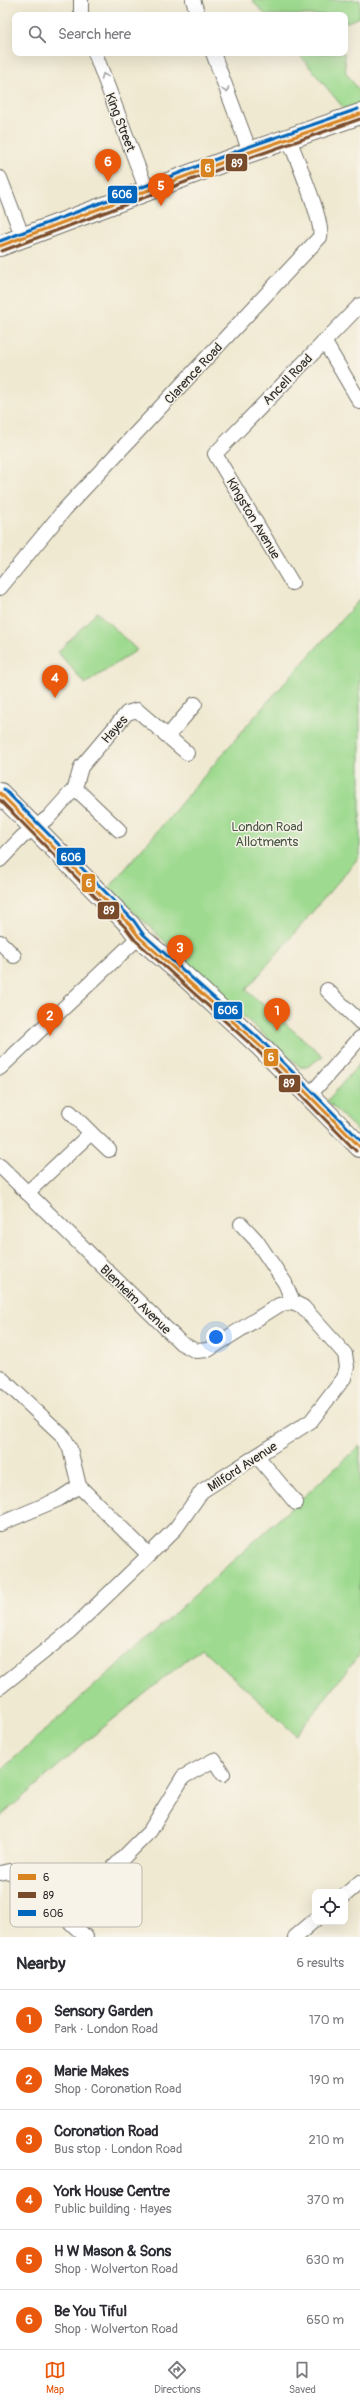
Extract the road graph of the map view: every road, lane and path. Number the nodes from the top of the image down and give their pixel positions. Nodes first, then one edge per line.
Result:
1 (81, 0) edge
2 (193, 0) edge
3 (81, 12) edge
4 (197, 12) edge
5 (96, 56) edge
6 (213, 56) edge
7 (360, 114) edge
8 (289, 139) junction
9 (250, 152) junction
10 (0, 178) edge
11 (147, 191) junction
12 (23, 238) junction
13 (0, 246) edge
14 (360, 305) edge
15 (324, 341) junction
16 (360, 402) edge
17 (215, 454) joint
18 (292, 583) dead end
19 (0, 588) edge
20 (195, 704) dead end
21 (168, 736) junction
22 (187, 753) dead end
23 (75, 788) junction
24 (0, 793) edge
25 (35, 828) junction
26 (119, 830) dead end
27 (0, 860) edge
28 (139, 938) junction
29 (0, 942) edge
30 (14, 956) dead end
31 (327, 990) dead end
32 (360, 1022) edge
33 (360, 1038) edge
34 (0, 1068) edge
35 (309, 1096) junction
36 (70, 1112) dead end
37 (91, 1133) junction
38 (360, 1147) edge
39 (109, 1150) dead end
40 (0, 1166) edge
41 (27, 1193) junction
42 (242, 1224) dead end
43 (294, 1302) junction
44 (0, 1377) edge
45 (257, 1456) junction
46 (79, 1486) junction
47 (296, 1503) dead end
48 (0, 1524) edge
49 (149, 1555) junction
50 (0, 1687) edge
51 (223, 1774) dead end
52 (118, 1863) edge
53 (0, 1873) edge
54 (10, 1873) edge
55 (360, 1882) edge
56 (348, 1892) edge
57 (312, 1923) edge
58 (74, 1927) edge
59 (86, 1937) edge
60 (295, 1937) edge

1 - 3 street
2 - 4 street
11 -> 5 street, King Street
6 -> 9 street
7 - 8 street
8 - 9 street
8 - 19 street, Clarence Road
9 - 11 street
10 - 12 street
11 - 12 street
12 - 13 street
14 - 15 street, Ancell Road
15 - 16 street
15 - 17 street, Ancell Road
17 - 18 street, Kingston Avenue
20 - 21 street
21 - 22 street, Hayes
21 - 23 street, Hayes
23 - 25 street, Hayes
23 - 26 street
24 - 25 street
25 - 27 street, Hayes
25 - 28 street
28 - 34 street
28 - 35 street
29 - 30 street
31 - 32 street
33 - 35 street
35 - 38 street
36 - 37 street
37 - 39 street
37 - 41 street
40 - 41 street, Blenheim Avenue
41 - 43 street, Blenheim Avenue
42 - 43 street, Milford Avenue
43 - 45 street, Milford Avenue
44 - 46 street
45 - 47 street
45 - 49 street, Milford Avenue
46 - 48 street
46 - 49 street
49 - 50 street, Milford Avenue
51 - 52 street
53 - 54 street
55 - 56 street
57 - 60 street
58 - 59 street

